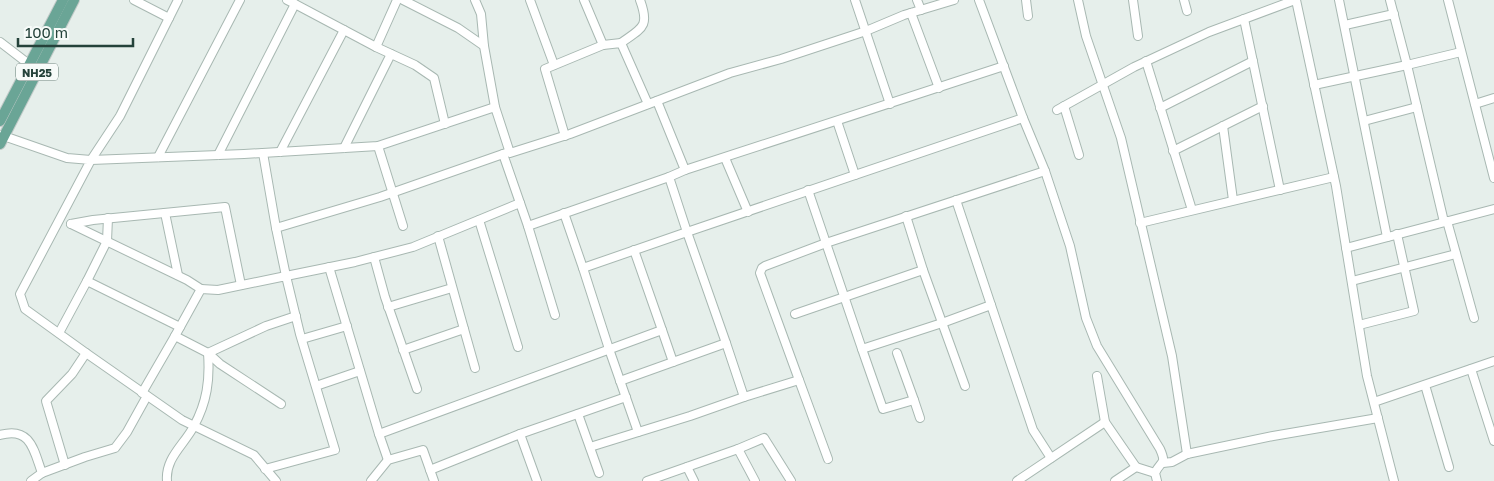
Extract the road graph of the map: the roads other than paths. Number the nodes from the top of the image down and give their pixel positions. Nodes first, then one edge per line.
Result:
1 (63, 0) edge
2 (74, 0) edge
3 (134, 0) edge
4 (178, 0) edge
5 (240, 0) edge
6 (286, 0) edge
7 (397, 0) edge
8 (403, 0) edge
9 (475, 0) edge
10 (530, 0) edge
11 (584, 0) edge
12 (640, 0) edge
13 (855, 0) edge
14 (917, 0) edge
15 (954, 0) edge
16 (979, 0) edge
17 (1026, 0) edge
18 (1078, 0) edge
19 (1133, 0) edge
20 (1184, 0) edge
21 (1295, 0) edge
22 (1339, 0) edge
23 (1390, 0) edge
24 (1448, 0) edge
25 (295, 4) junction
26 (921, 10) junction
27 (1186, 11) dead end
28 (911, 14) junction
29 (1394, 14) junction
30 (1028, 16) dead end
31 (169, 18) junction
32 (1244, 18) junction
33 (1344, 25) junction
34 (344, 30) junction
35 (866, 31) junction
36 (1138, 36) dead end
37 (0, 42) edge
38 (621, 43) junction
39 (603, 45) junction
40 (484, 46) junction
41 (376, 47) junction
42 (1461, 52) junction
43 (391, 54) junction
44 (1146, 61) junction
45 (1253, 61) junction
46 (30, 65) junction
47 (554, 65) junction
48 (1407, 65) junction
49 (1004, 66) junction
50 (1356, 76) junction
51 (1314, 85) junction
52 (1102, 86) junction
53 (940, 88) junction
54 (1494, 98) edge
55 (657, 101) junction
56 (648, 104) junction
57 (890, 104) junction
58 (1475, 104) junction
59 (1263, 106) junction
60 (1417, 107) junction
61 (495, 108) junction
62 (1160, 108) junction
63 (1023, 118) junction
64 (0, 121) edge
65 (1364, 121) junction
66 (837, 122) junction
67 (445, 124) junction
68 (1223, 126) junction
69 (566, 136) junction
70 (1, 138) edge
71 (378, 146) junction
72 (344, 148) junction
73 (1174, 151) junction
74 (280, 152) junction
75 (262, 153) junction
76 (507, 153) junction
77 (218, 155) junction
78 (1079, 156) dead end
79 (1491, 156) edge
80 (158, 158) junction
81 (725, 158) junction
82 (91, 160) junction
83 (685, 170) junction
84 (1045, 171) junction
85 (854, 175) junction
86 (669, 177) junction
87 (1334, 177) junction
88 (1494, 178) edge
89 (808, 190) junction
90 (1280, 190) junction
91 (393, 193) junction
92 (956, 200) junction
93 (1233, 200) junction
94 (520, 203) junction
95 (1494, 209) edge
96 (1192, 210) junction
97 (748, 212) junction
98 (165, 213) junction
99 (564, 213) junction
100 (906, 216) junction
101 (108, 218) junction
102 (60, 219) junction
103 (479, 220) junction
104 (1446, 222) junction
105 (1140, 223) junction
106 (71, 224) junction
107 (403, 226) dead end
108 (528, 226) junction
109 (276, 228) junction
110 (687, 232) junction
111 (1397, 234) junction
112 (438, 236) junction
113 (1387, 237) junction
114 (107, 241) junction
115 (826, 243) junction
116 (1346, 248) junction
117 (634, 250) junction
118 (1456, 254) junction
119 (374, 257) junction
120 (328, 267) junction
121 (1404, 267) junction
122 (582, 268) junction
123 (923, 270) junction
124 (178, 275) junction
125 (286, 276) junction
126 (87, 281) junction
127 (1352, 281) junction
128 (242, 285) junction
129 (452, 288) junction
130 (201, 289) junction
131 (845, 297) junction
132 (991, 306) junction
133 (388, 307) junction
134 (794, 314) dead end
135 (556, 315) dead end
136 (296, 316) junction
137 (1474, 318) dead end
138 (942, 324) junction
139 (1359, 325) junction
140 (346, 326) junction
141 (180, 327) junction
142 (464, 329) junction
143 (662, 330) junction
144 (59, 333) junction
145 (175, 336) junction
146 (302, 340) junction
147 (726, 343) junction
148 (518, 347) dead end
149 (862, 349) junction
150 (403, 350) junction
151 (609, 350) junction
152 (86, 353) junction
153 (208, 353) junction
154 (898, 353) dead end
155 (1494, 361) edge
156 (673, 362) junction
157 (475, 368) dead end
158 (1471, 369) junction
159 (360, 372) junction
160 (1098, 376) dead end
161 (799, 380) junction
162 (620, 381) junction
163 (1425, 385) junction
164 (316, 386) junction
165 (965, 386) dead end
166 (417, 389) dead end
167 (145, 394) junction
168 (626, 397) junction
169 (744, 398) junction
170 (914, 400) junction
171 (1374, 402) junction
172 (281, 404) dead end
173 (578, 414) junction
174 (1490, 416) edge
175 (920, 418) dead end
176 (1378, 418) junction
177 (1106, 422) junction
178 (194, 426) junction
179 (638, 432) junction
180 (379, 434) junction
181 (520, 434) junction
182 (0, 435) edge
183 (1494, 440) edge
184 (590, 447) junction
185 (738, 449) junction
186 (1185, 455) junction
187 (828, 458) dead end
188 (1051, 458) junction
189 (388, 460) junction
190 (1163, 464) junction
191 (65, 465) junction
192 (687, 467) junction
193 (1136, 467) junction
194 (1449, 467) dead end
195 (265, 469) junction
196 (430, 470) junction
197 (599, 473) dead end
198 (42, 474) junction
199 (1156, 477) edge
200 (658, 479) edge
201 (274, 480) edge
202 (31, 481) edge
203 (167, 481) edge
204 (263, 481) edge
205 (371, 481) edge
206 (434, 481) edge
207 (537, 481) edge
208 (647, 481) edge
209 (694, 481) edge
210 (755, 481) edge
211 (791, 481) edge
212 (1018, 481) edge
213 (1116, 481) edge
214 (1394, 481) edge

1 - 46 main road, NH25
2 - 70 main road, NH25
3 - 31 street
4 - 31 street
5 - 80 street
6 - 25 street
7 - 41 street
8 - 40 street
9 - 40 street
10 - 47 street
11 - 39 street
12 - 38 street
13 - 35 street
14 - 26 street
15 - 26 street
16 - 49 street
17 - 30 street
18 - 52 street
19 - 36 street
20 - 27 street
21 - 32 street
21 - 51 street
22 - 33 street
23 - 29 street
24 - 42 street
25 - 34 street
25 - 77 street
26 - 28 street
28 - 35 street
28 - 53 street
29 - 33 street
29 - 48 street
31 - 82 street
32 - 44 street
32 - 45 street
33 - 50 street
34 - 41 street
34 - 74 street
35 - 55 street
35 - 57 street
37 - 46 street
38 - 39 street
38 - 56 street
39 - 47 street
40 - 61 street
41 - 43 street
42 - 48 street
42 - 58 street
43 - 67 street
43 - 72 street
44 - 52 street
44 - 62 street
45 - 59 street
45 - 62 street
46 - 64 main road, NH25
47 - 69 street
48 - 50 street
48 - 60 street
49 - 53 street
49 - 63 street
50 - 51 street
50 - 65 street
51 - 87 street
52 - 78 street
52 - 105 street
53 - 57 street
54 - 58 street
55 - 56 street
55 - 83 street
56 - 69 street
57 - 66 street
58 - 79 street
59 - 68 street
59 - 90 street
60 - 65 street
60 - 104 street
61 - 67 street
61 - 76 street
62 - 73 street
63 - 84 street
63 - 85 street
65 - 113 street
66 - 81 street
66 - 85 street
67 - 71 street
68 - 73 street
68 - 93 street
69 - 76 street
70 - 82 street
71 - 72 street
71 - 91 street
72 - 74 street
73 - 96 street
74 - 75 street
75 - 77 street
75 - 109 street
76 - 91 street
76 - 94 street
77 - 80 street
79 - 88 street
80 - 82 street
81 - 83 street
81 - 97 street
82 - 102 street
83 - 86 street
84 - 92 street
84 - 190 street
85 - 89 street
86 - 99 street
86 - 110 street
87 - 90 street
87 - 116 street
89 - 97 street
89 - 115 street
90 - 93 street
91 - 107 street
91 - 109 street
92 - 100 street
92 - 132 street
93 - 96 street
94 - 103 street
94 - 108 street
95 - 104 street
96 - 105 street
97 - 110 street
98 - 101 street
98 - 124 street
98 - 128 street
99 - 108 street
99 - 122 street
100 - 115 street
100 - 123 street
101 - 106 street
101 - 114 street
102 - 106 street
102 - 144 street
103 - 112 street
103 - 148 street
104 - 111 street
104 - 118 street
105 - 186 street
106 - 114 street
108 - 135 street
109 - 125 street
110 - 117 street
110 - 147 street
111 - 113 street
111 - 121 street
112 - 119 street
112 - 129 street
113 - 116 street
114 - 124 street
114 - 126 street
115 - 131 street
115 - 161 street
116 - 127 street
117 - 122 street
117 - 143 street
118 - 121 street
118 - 137 street
119 - 120 street
119 - 133 street
120 - 125 street
120 - 140 street
121 - 127 street
121 - 139 street
122 - 151 street
123 - 131 street
123 - 138 street
124 - 130 street
125 - 128 street
125 - 136 street
126 - 141 street
126 - 144 street
127 - 139 street
128 - 130 street
129 - 133 street
129 - 142 street
130 - 141 street
131 - 134 street
131 - 149 street
132 - 138 street
132 - 188 street
133 - 150 street
136 - 146 street
136 - 153 street
138 - 149 street
138 - 165 street
139 - 171 street
140 - 146 street
140 - 159 street
141 - 145 street
142 - 150 street
142 - 157 street
143 - 151 street
143 - 156 street
144 - 152 street
145 - 153 street
145 - 167 street
146 - 164 street
147 - 156 street
147 - 169 street
149 - 170 street
150 - 166 street
151 - 162 street
151 - 180 street
152 - 167 street
152 - 191 street
153 - 172 street
153 - 178 street
154 - 170 street
155 - 158 street
156 - 162 street
158 - 163 street
158 - 174 street
159 - 164 street
159 - 180 street
160 - 177 street
161 - 169 street
161 - 187 street
162 - 168 street
163 - 171 street
163 - 194 street
164 - 195 street
167 - 178 street
167 - 191 street
168 - 173 street
168 - 179 street
169 - 179 street
170 - 175 street
171 - 176 street
173 - 181 street
173 - 184 street
174 - 183 street
176 - 186 street
176 - 214 street
177 - 188 street
177 - 193 street
178 - 195 street
178 - 203 street
179 - 184 street
180 - 189 street
181 - 196 street
181 - 207 street
182 - 198 street
184 - 197 street
185 - 192 street
185 - 210 street
185 - 211 street
186 - 190 street
188 - 212 street
189 - 196 street
189 - 205 street
190 - 199 street
191 - 198 street
192 - 200 street
192 - 209 street
193 - 199 street
193 - 213 street
195 - 201 street
196 - 206 street
198 - 202 street
200 - 208 street
201 - 204 street

